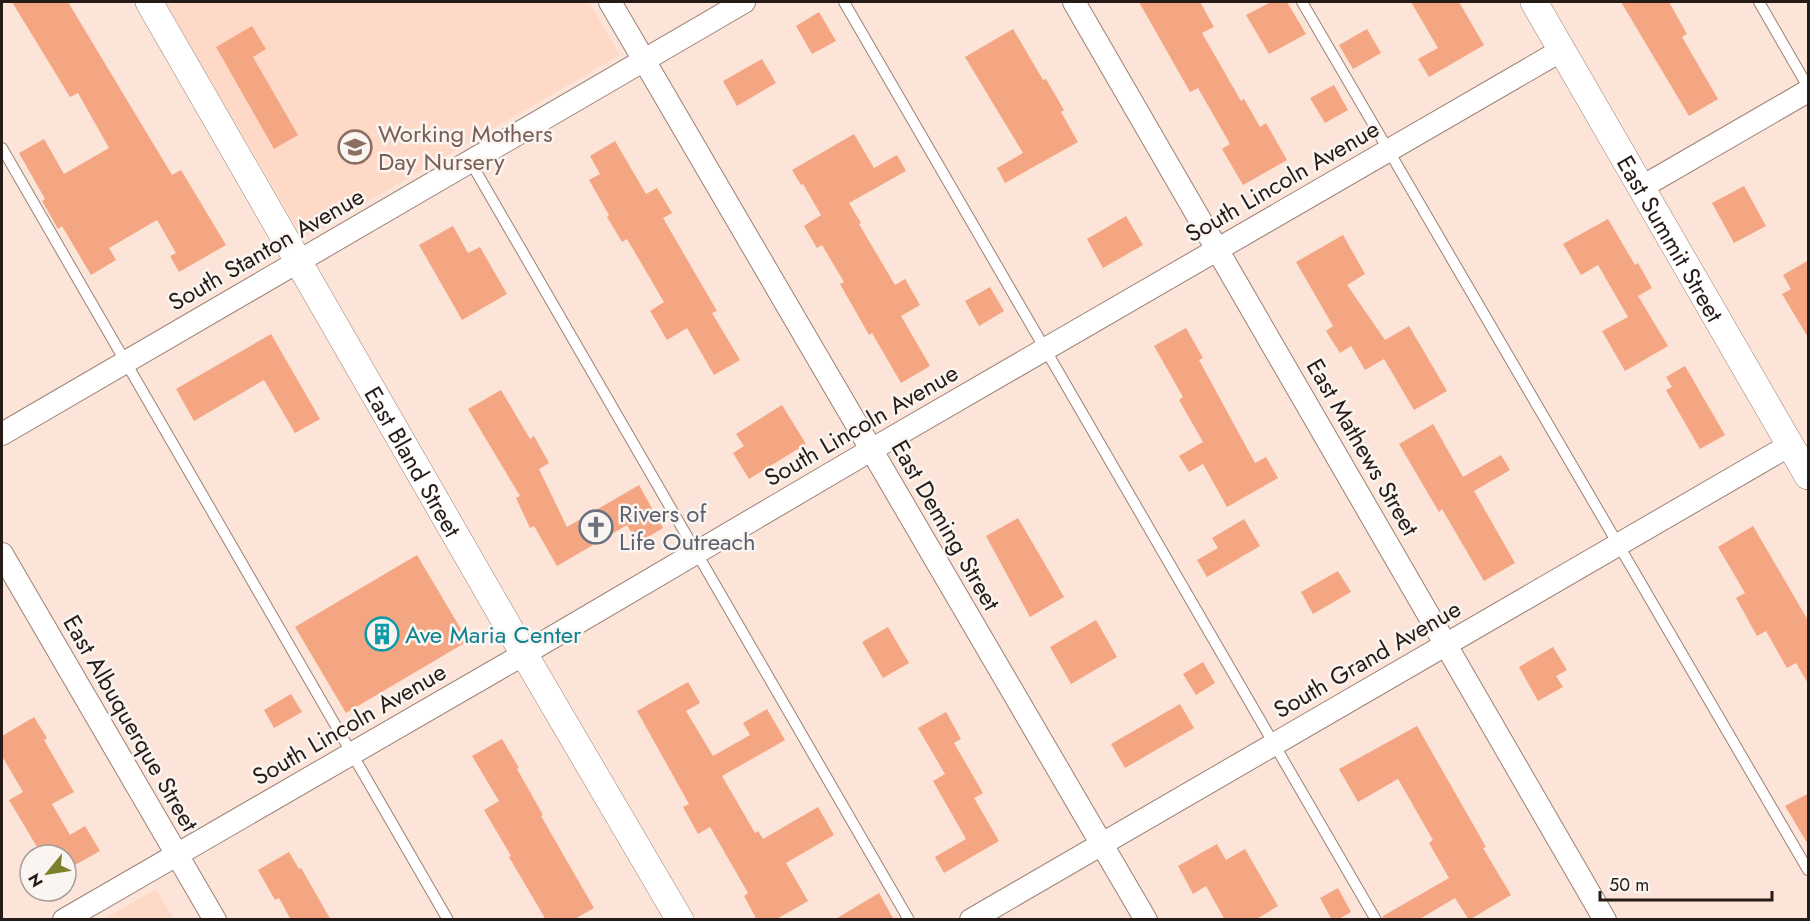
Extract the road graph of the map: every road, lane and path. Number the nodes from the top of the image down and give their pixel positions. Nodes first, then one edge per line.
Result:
1 (149, 2) edge
2 (610, 2) edge
3 (744, 2) edge
4 (844, 2) edge
5 (1074, 2) edge
6 (1302, 2) edge
7 (1534, 2) edge
8 (1759, 2) edge
9 (1562, 50) junction
10 (644, 59) junction
11 (1809, 89) edge
12 (2, 148) edge
13 (1389, 150) junction
14 (470, 161) junction
15 (1642, 188) junction
16 (1219, 249) junction
17 (298, 262) junction
18 (1045, 349) junction
19 (125, 362) junction
20 (2, 434) edge
21 (1790, 445) junction
22 (871, 450) junction
23 (1809, 476) edge
24 (1619, 544) junction
25 (697, 552) junction
26 (2, 554) edge
27 (1445, 644) junction
28 (524, 654) junction
29 (1275, 743) junction
30 (352, 753) junction
31 (1102, 843) junction
32 (177, 855) junction
33 (1809, 870) edge
34 (64, 920) edge
35 (215, 920) edge
36 (448, 920) edge
37 (680, 920) edge
38 (909, 920) edge
39 (971, 920) edge
40 (1146, 920) edge
41 (1376, 920) edge
42 (1605, 920) edge

1 - 17 street, East Bland Street
2 - 10 street, East Deming Street
3 - 10 street, South Stanton Avenue
4 - 18 lane
5 - 16 street, East Mathews Street
6 - 13 lane
7 - 9 street, East Summit Street
8 - 11 lane
9 - 13 street, South Lincoln Avenue
9 - 15 street, East Summit Street
10 - 14 street, South Stanton Avenue
10 - 22 street, East Deming Street
11 - 15 street
12 - 19 lane
13 - 16 street, South Lincoln Avenue
13 - 24 lane
14 - 17 street, South Stanton Avenue
14 - 25 lane
15 - 21 street, East Summit Street
16 - 18 street, South Lincoln Avenue
16 - 27 street, East Mathews Street
17 - 19 street, South Stanton Avenue
17 - 28 street, East Bland Street
18 - 22 street, South Lincoln Avenue
18 - 29 lane
19 - 20 street, South Stanton Avenue
19 - 30 lane
21 - 23 street, East Summit Street
21 - 24 street, South Grand Avenue
22 - 25 street, South Lincoln Avenue
22 - 31 street, East Deming Street
24 - 27 street, South Grand Avenue
24 - 33 lane
25 - 28 street, South Lincoln Avenue
25 - 38 lane
26 - 32 street, East Albuquerque Street
27 - 29 street, South Grand Avenue
27 - 42 street, East Mathews Street
28 - 30 street, South Lincoln Avenue
28 - 37 street, East Bland Street
29 - 31 street, South Grand Avenue
29 - 41 lane
30 - 32 street, South Lincoln Avenue
30 - 36 lane
31 - 39 street, South Grand Avenue
31 - 40 street, East Deming Street
32 - 34 street, South Lincoln Avenue
32 - 35 street, East Albuquerque Street

